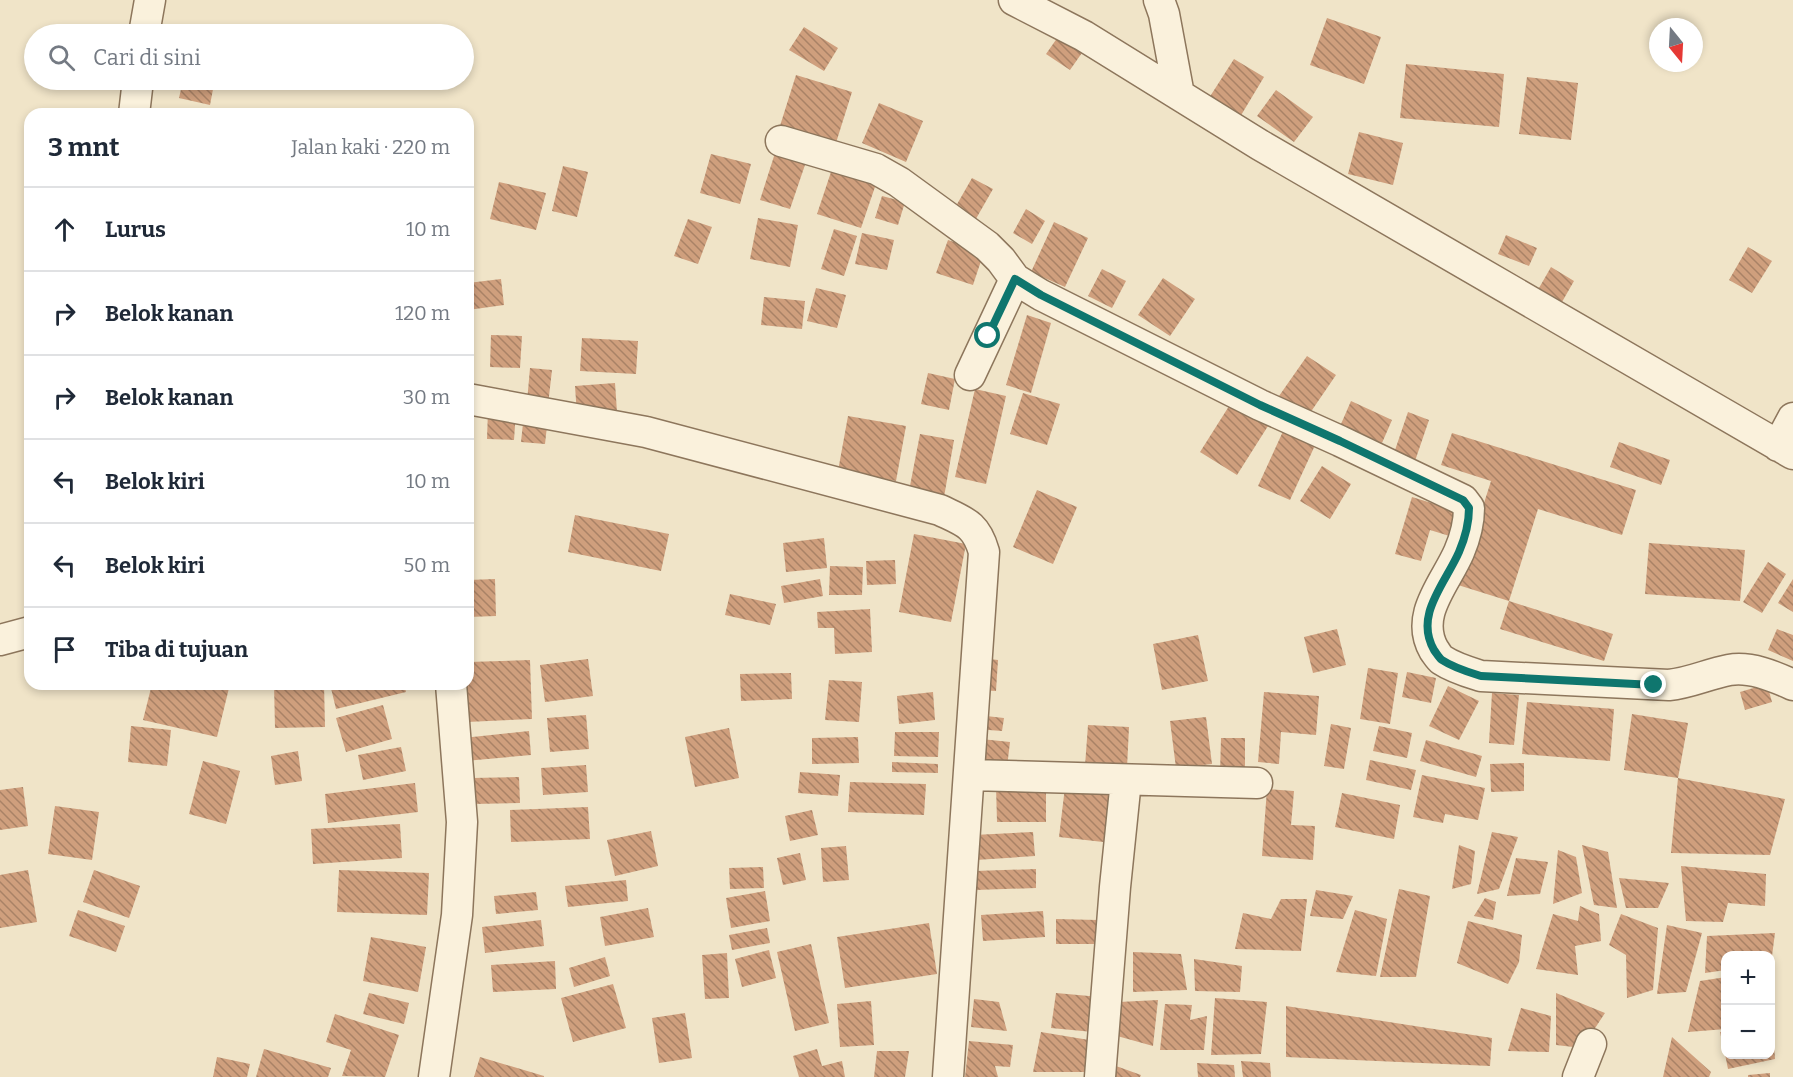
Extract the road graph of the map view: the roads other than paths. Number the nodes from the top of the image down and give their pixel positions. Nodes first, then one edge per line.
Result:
1 (150, 0) edge
2 (1014, 0) edge
3 (1159, 0) edge
4 (146, 24) edge
5 (137, 90) edge
6 (1179, 95) junction
7 (135, 108) edge
8 (781, 141) dead end
9 (1015, 279) junction
10 (970, 375) dead end
11 (474, 400) edge
12 (1793, 418) edge
13 (1785, 450) edge
14 (24, 634) edge
15 (0, 640) edge
16 (1793, 685) edge
17 (451, 690) edge
18 (969, 776) junction
19 (1126, 780) junction
20 (1257, 783) dead end
21 (1591, 1044) dead end
22 (434, 1077) edge
23 (948, 1077) edge
24 (1100, 1077) edge
25 (1578, 1077) edge

1 - 4 street
2 - 6 street
3 - 6 street
5 - 7 street
6 - 13 street
8 - 9 street
9 - 10 street
9 - 16 street
11 - 18 street
12 - 13 street
14 - 15 street
17 - 22 street
18 - 19 street
18 - 23 street
19 - 20 street
19 - 24 street
21 - 25 street

